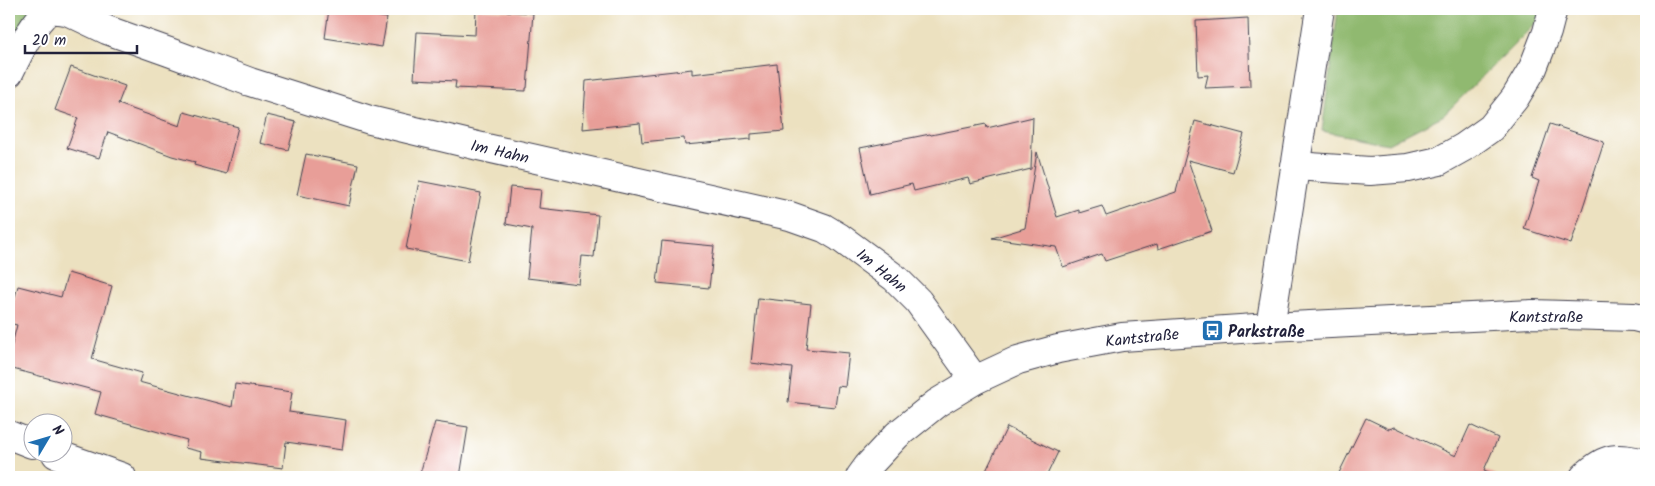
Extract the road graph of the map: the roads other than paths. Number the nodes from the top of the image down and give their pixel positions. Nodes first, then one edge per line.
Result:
1 (1320, 9) edge
2 (1553, 9) edge
3 (9, 73) edge
4 (1295, 166) junction
5 (1646, 320) edge
6 (1270, 327) junction
7 (975, 380) junction
8 (9, 435) edge
9 (22, 440) edge
10 (72, 460) edge
11 (1646, 463) edge
12 (122, 477) edge
13 (860, 477) edge
14 (1584, 477) edge

1 - 4 street
2 - 4 street
3 - 7 street, Im Hahn
4 - 6 street
5 - 6 street, Kantstraße
6 - 7 street, Kantstraße
7 - 13 street, Kantstraße
8 - 9 street
10 - 12 street
11 - 14 street

